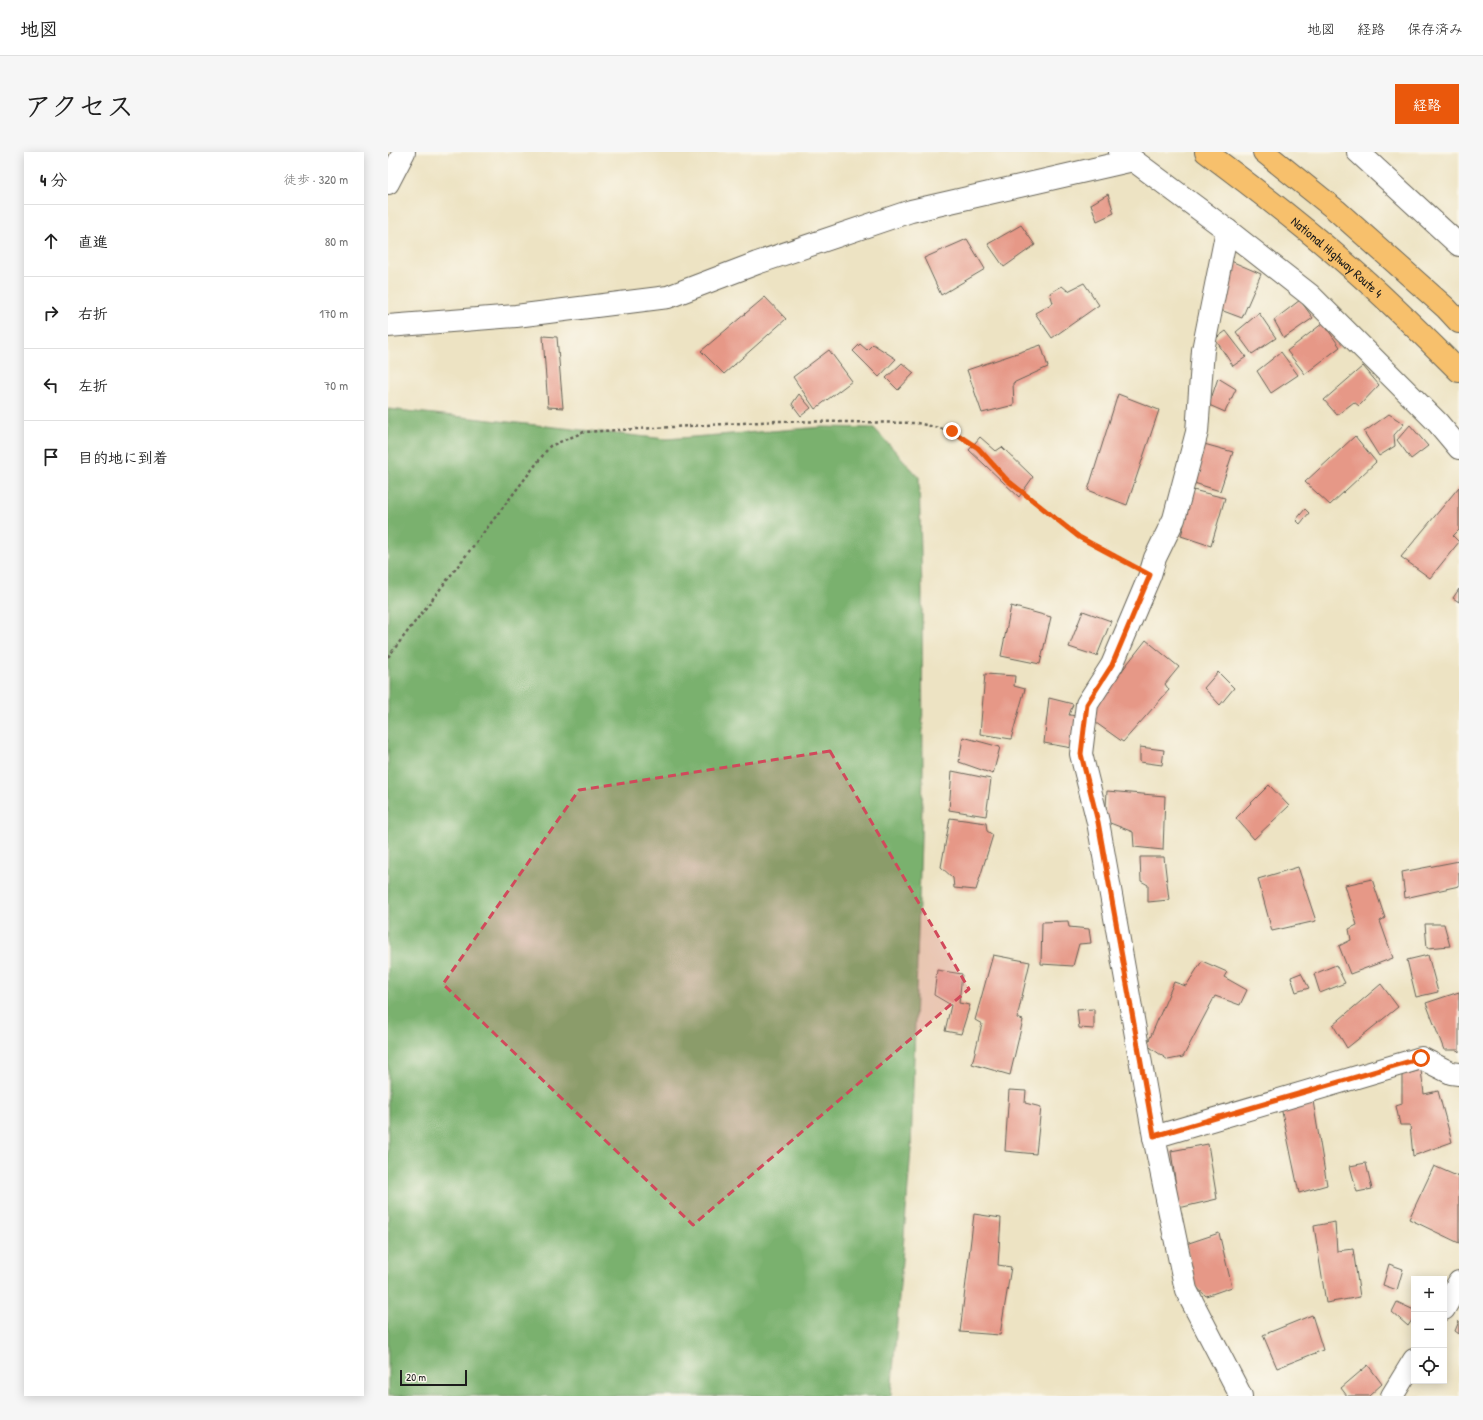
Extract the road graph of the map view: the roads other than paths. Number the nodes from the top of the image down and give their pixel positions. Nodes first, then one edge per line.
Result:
1 (404, 152) edge
2 (1206, 152) edge
3 (1264, 152) edge
4 (1358, 152) edge
5 (1126, 156) edge
6 (388, 184) edge
7 (1227, 230) junction
8 (1459, 246) edge
9 (1459, 322) edge
10 (388, 326) edge
11 (1459, 371) edge
12 (1459, 448) edge
13 (1459, 1074) edge
14 (1154, 1136) junction
15 (1459, 1282) edge
16 (1447, 1304) edge
17 (1411, 1365) edge
18 (1240, 1396) edge
19 (1392, 1396) edge

1 - 6 street
2 - 11 highway, National Highway Route 4
3 - 9 highway
4 - 8 street
5 - 7 street
5 - 10 street
7 - 12 street
7 - 14 street
13 - 14 street
14 - 18 street
15 - 16 street
17 - 19 street

